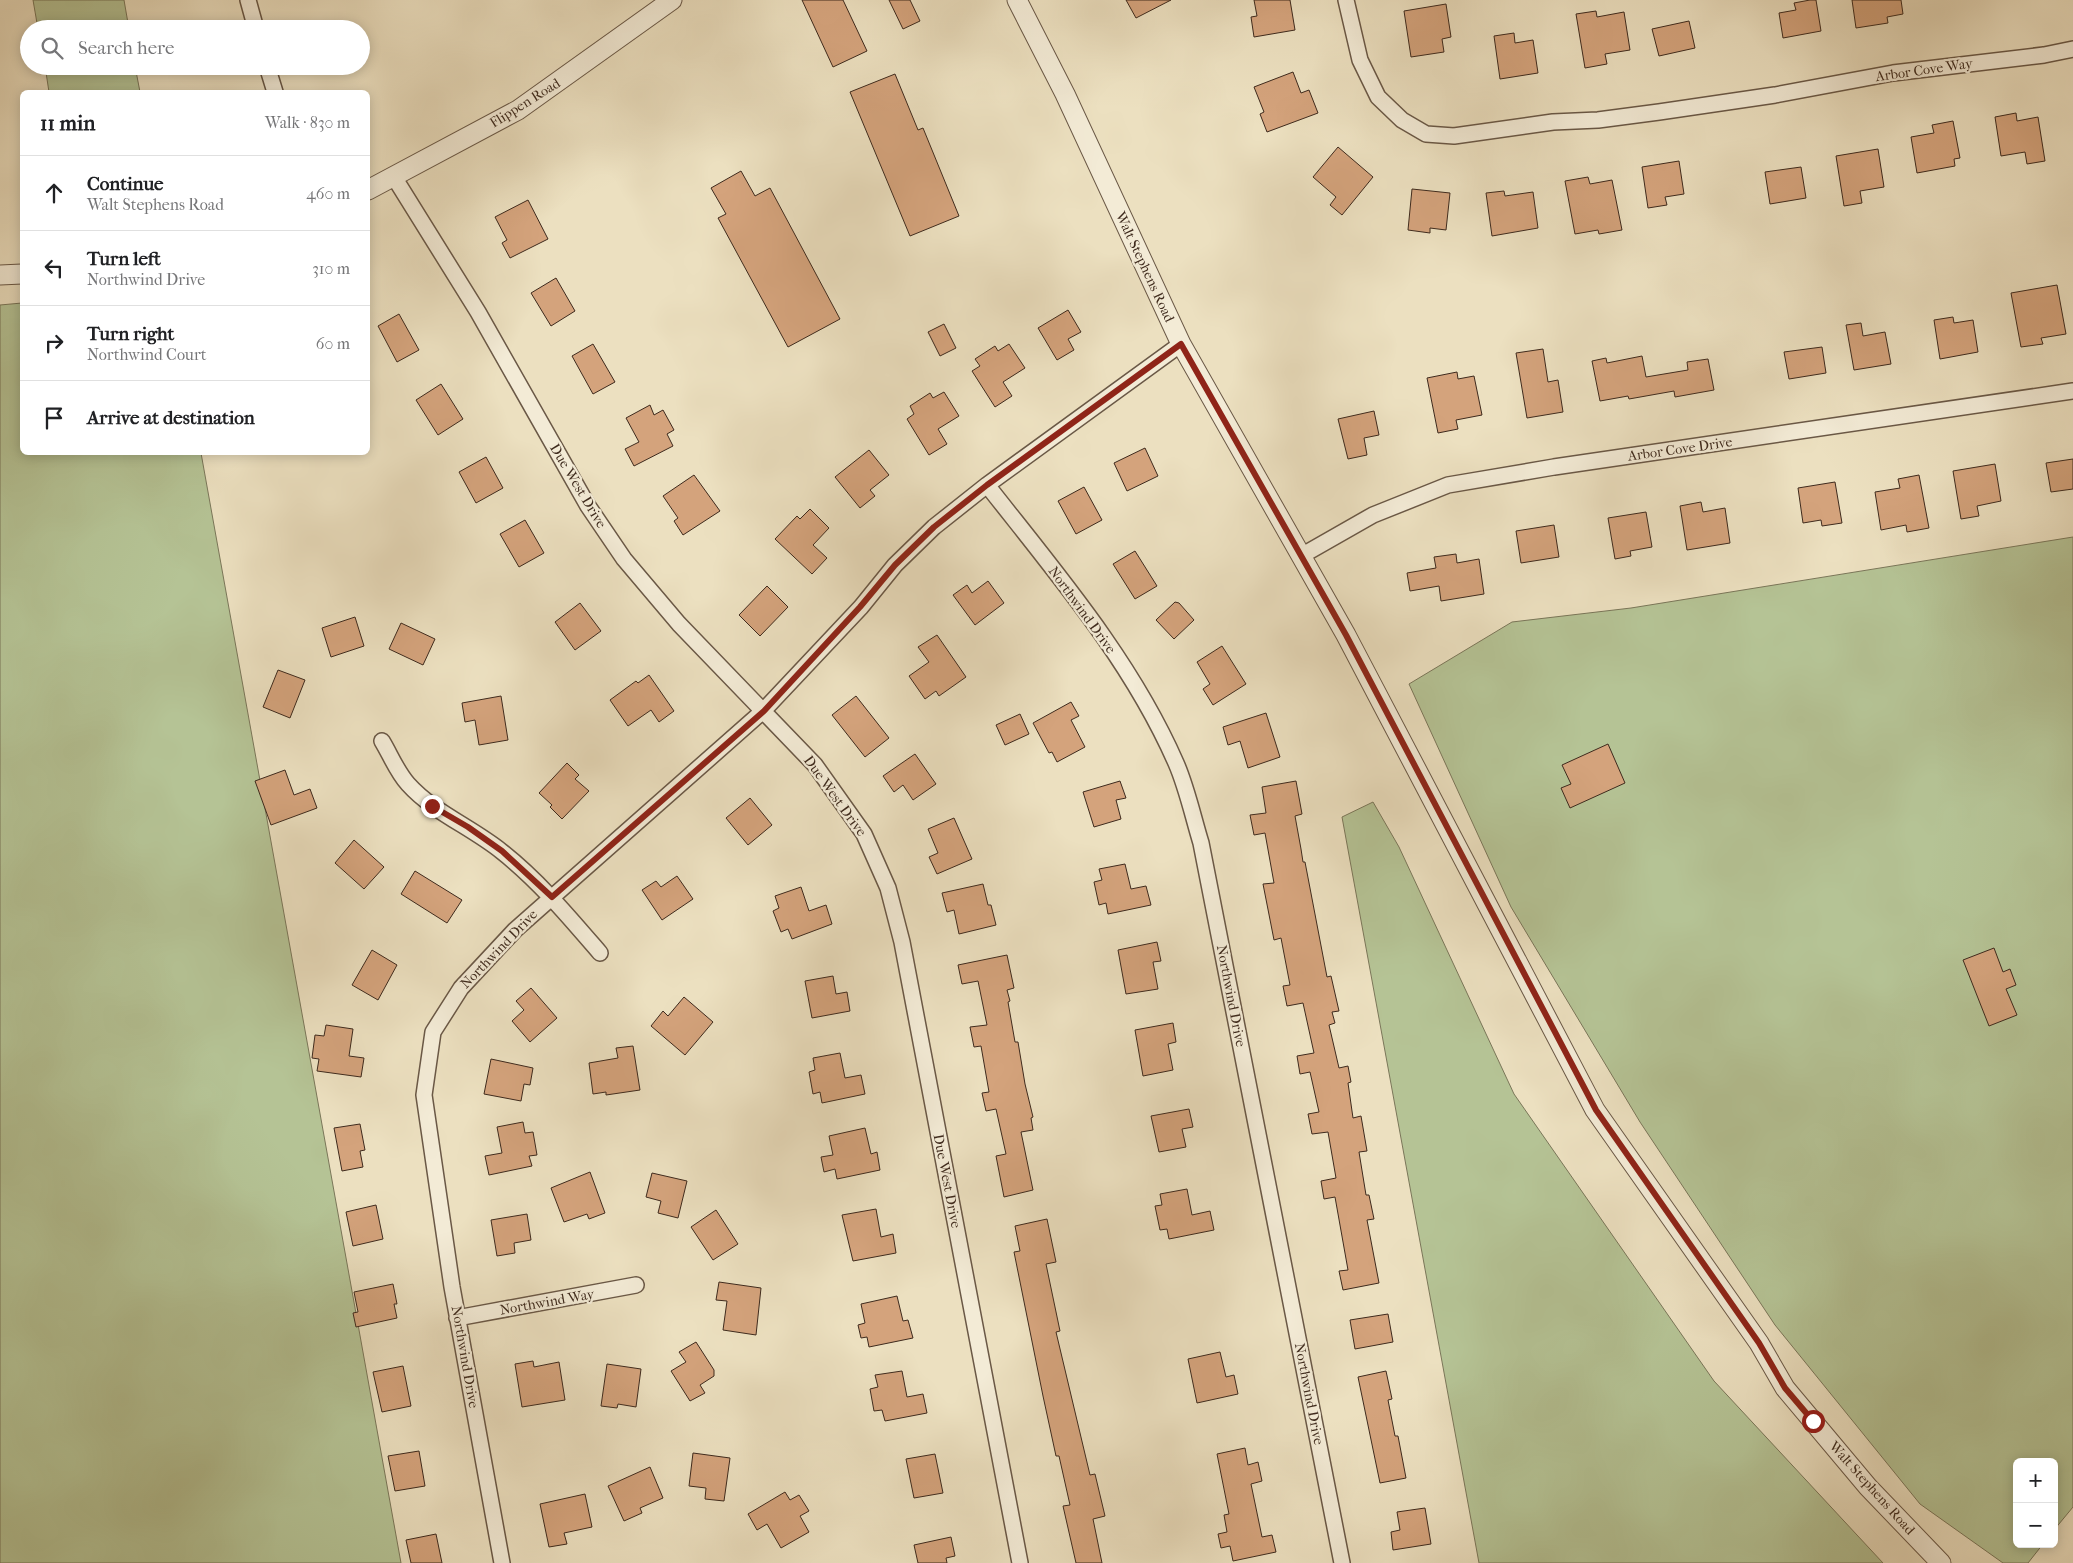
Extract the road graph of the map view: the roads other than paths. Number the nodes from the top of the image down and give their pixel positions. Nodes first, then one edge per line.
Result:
1 (248, 0) edge
2 (672, 0) edge
3 (1017, 0) edge
4 (1346, 0) edge
5 (254, 20) edge
6 (2073, 49) edge
7 (271, 75) edge
8 (275, 90) edge
9 (394, 177) junction
10 (370, 189) edge
11 (20, 274) edge
12 (0, 275) edge
13 (1181, 344) junction
14 (2073, 391) edge
15 (987, 485) junction
16 (1301, 556) junction
17 (764, 711) junction
18 (382, 740) dead end
19 (552, 897) junction
20 (600, 952) dead end
21 (636, 1285) dead end
22 (458, 1318) junction
23 (502, 1563) edge
24 (1020, 1563) edge
25 (1342, 1563) edge
26 (1941, 1563) edge

1 - 5 street
2 - 9 street, Flippen Road
3 - 13 street, Walt Stephens Road
4 - 6 street, Arbor Cove Way
7 - 8 street
9 - 10 street, Flippen Road
9 - 17 street, Due West Drive
11 - 12 street
13 - 15 street, Northwind Drive
13 - 16 street, Walt Stephens Road
14 - 16 street, Arbor Cove Drive
15 - 17 street, Northwind Drive
15 - 25 street, Northwind Drive
16 - 26 street, Walt Stephens Road
17 - 19 street, Northwind Drive
17 - 24 street, Due West Drive
18 - 19 street
19 - 20 street
19 - 22 street, Northwind Drive
21 - 22 street, Northwind Way
22 - 23 street, Northwind Drive

